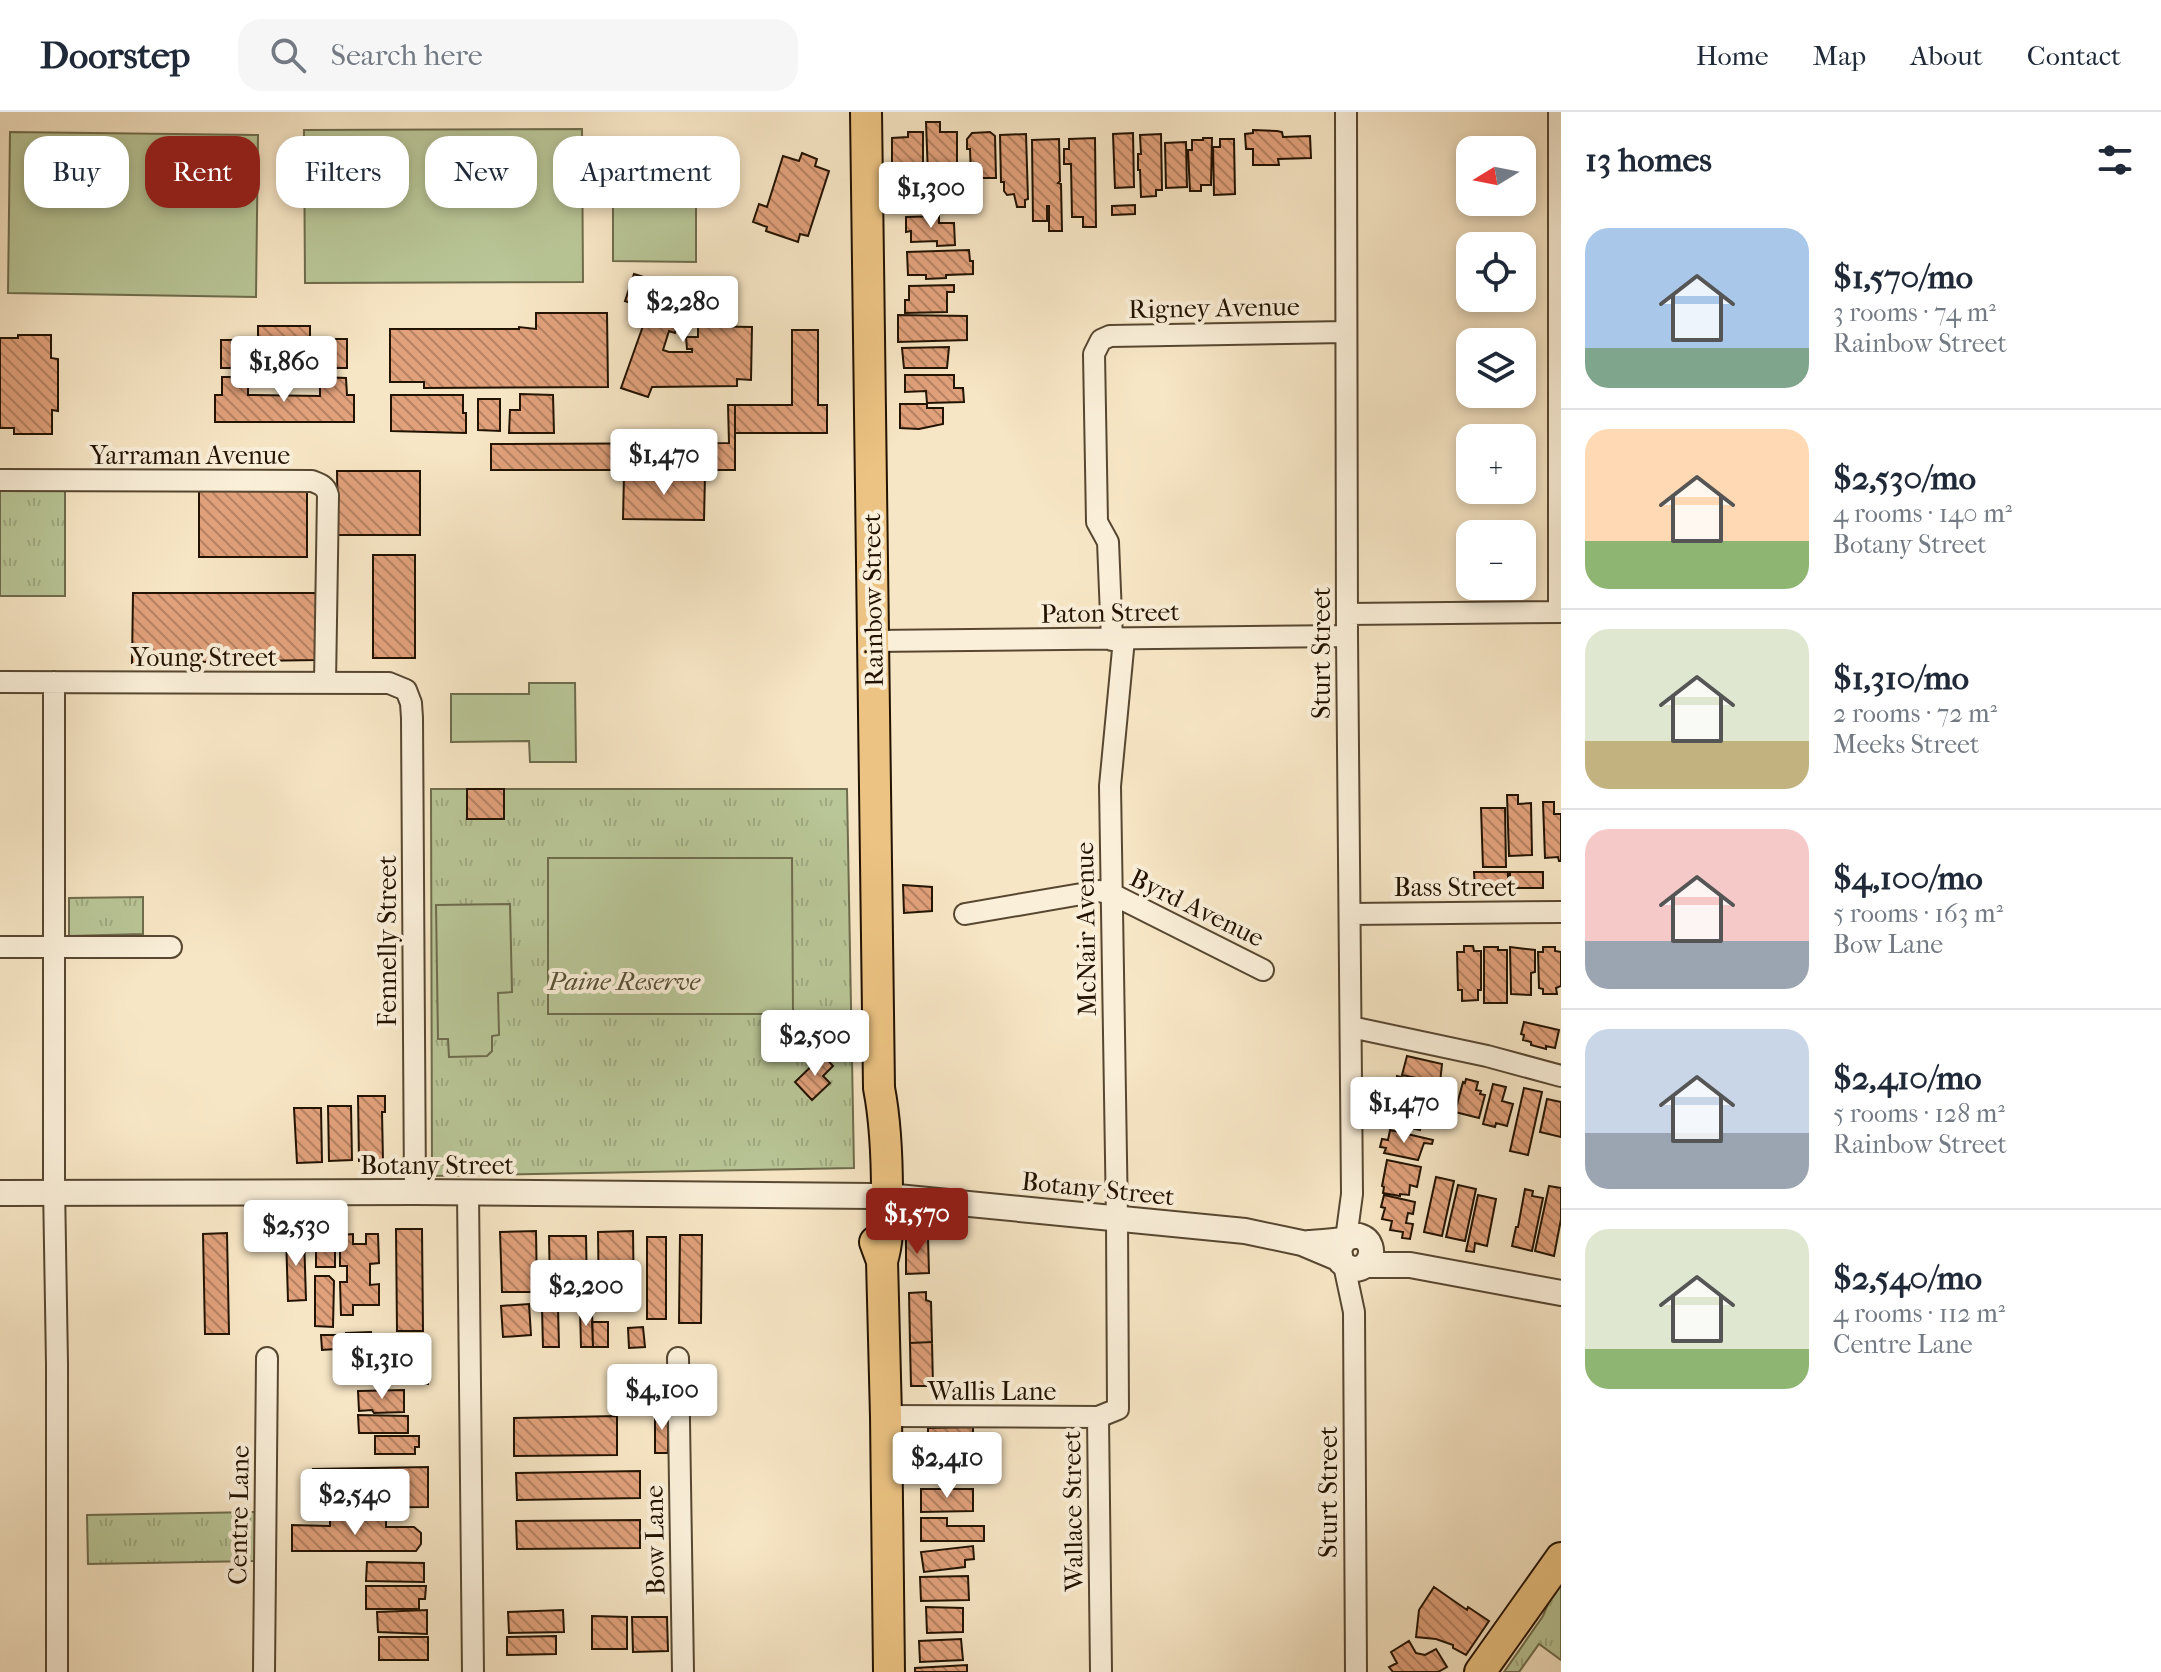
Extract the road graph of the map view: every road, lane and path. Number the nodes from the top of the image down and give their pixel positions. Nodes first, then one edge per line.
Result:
1 (866, 112) edge
2 (1346, 112) edge
3 (1559, 112) edge
4 (1346, 332) junction
5 (0, 480) edge
6 (1560, 612) edge
7 (1347, 614) junction
8 (1347, 636) junction
9 (1118, 639) junction
10 (873, 641) junction
11 (0, 682) edge
12 (54, 682) junction
13 (325, 683) junction
14 (406, 690) joint
15 (1112, 894) junction
16 (1561, 912) edge
17 (965, 914) dead end
18 (1350, 914) junction
19 (55, 946) junction
20 (0, 947) edge
21 (171, 947) dead end
22 (1263, 970) dead end
23 (1351, 1027) junction
24 (1561, 1076) edge
25 (415, 1192) junction
26 (0, 1193) edge
27 (54, 1193) junction
28 (468, 1193) junction
29 (881, 1196) junction
30 (1117, 1219) junction
31 (1354, 1252) junction
32 (1561, 1293) edge
33 (267, 1358) dead end
34 (678, 1358) dead end
35 (886, 1416) junction
36 (1098, 1417) junction
37 (1561, 1558) edge
38 (57, 1672) edge
39 (264, 1672) edge
40 (473, 1672) edge
41 (683, 1672) edge
42 (889, 1672) edge
43 (1101, 1672) edge
44 (1356, 1672) edge
45 (1480, 1672) edge

1 - 10 main road, Rainbow Street
2 - 4 street, Sturt Street
3 - 6 street
4 - 7 street, Sturt Street
4 - 9 street, Rigney Avenue
5 - 13 street, Yarraman Avenue
6 - 7 street
7 - 8 street, Sturt Street
8 - 9 street, Paton Street
8 - 18 street, Sturt Street
9 - 10 street, Paton Street
9 - 15 street, McNair Avenue
10 - 29 main road, Rainbow Street
11 - 12 street, Young Street
12 - 13 street, Young Street
12 - 19 street
13 - 14 street, Young Street
14 - 25 street, Fennelly Street
15 - 17 street, Byrd Avenue
15 - 22 street, Byrd Avenue
15 - 30 street, McNair Avenue
16 - 18 street, Bass Street
18 - 23 street, Sturt Street
19 - 20 street
19 - 21 street
19 - 27 street
23 - 24 street
23 - 31 street, Sturt Street
25 - 27 street, Botany Street
25 - 28 street, Botany Street
26 - 27 street, Botany Street
27 - 38 street
28 - 29 street, Botany Street
28 - 40 street
29 - 30 street, Botany Street
29 - 35 main road, Rainbow Street
30 - 31 street, Botany Street
30 - 36 street, Wallace Street
31 - 32 street, Botany Street
31 - 44 street, Sturt Street
33 - 39 street, Centre Lane
34 - 41 street, Bow Lane
35 - 36 street, Wallis Lane
35 - 42 main road, Rainbow Street
36 - 43 street, Wallace Street
37 - 45 main road

